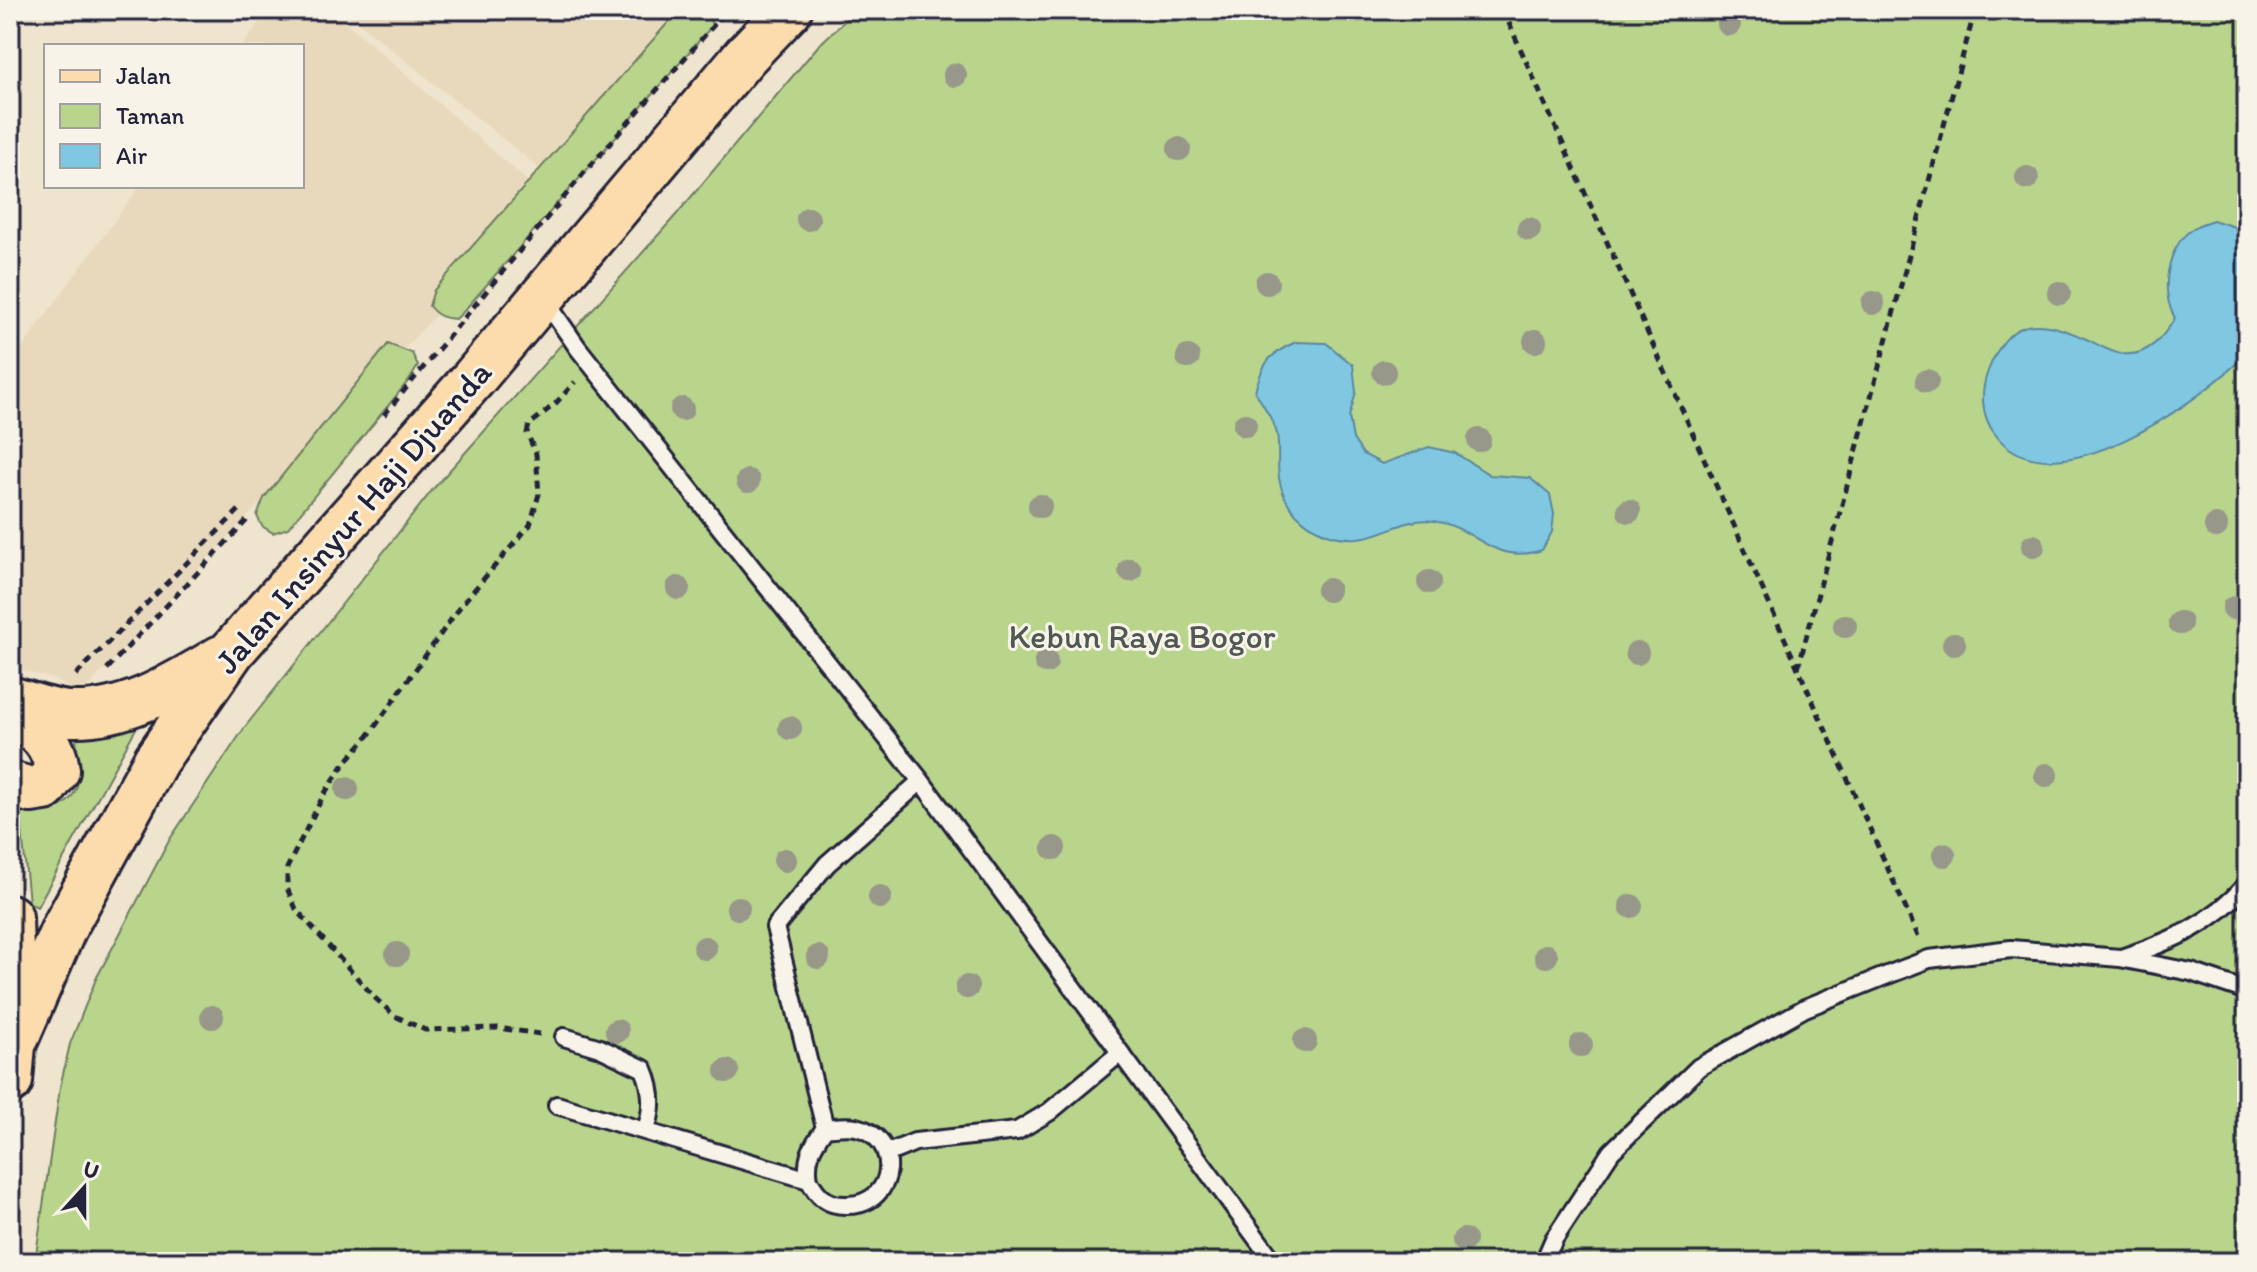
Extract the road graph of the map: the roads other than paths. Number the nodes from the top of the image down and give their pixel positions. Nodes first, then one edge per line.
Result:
1 (789, 10) edge
2 (543, 297) junction
3 (232, 651) junction
4 (10, 699) edge
5 (10, 712) edge
6 (921, 781) junction
7 (10, 784) edge
8 (2247, 884) edge
9 (10, 917) edge
10 (2120, 958) junction
11 (2247, 991) edge
12 (564, 1037) road end
13 (1120, 1053) junction
14 (11, 1058) edge
15 (557, 1105) dead end
16 (825, 1128) junction
17 (645, 1131) junction
18 (886, 1154) junction
19 (809, 1180) junction
20 (1274, 1262) edge
21 (1544, 1262) edge

1 - 2 main road, Jalan Insinyur Haji Djuanda
2 - 3 main road, Jalan Insinyur Haji Djuanda
2 - 6 lane
3 - 4 main road
3 - 14 main road, Jalan Insinyur Haji Djuanda
5 - 7 main road
6 - 13 lane
6 - 16 lane
8 - 10 lane
9 - 14 main road
10 - 11 lane
10 - 21 lane
12 - 17 lane
13 - 18 lane
13 - 20 lane
15 - 17 lane
16 - 18 lane
16 - 19 lane
17 - 19 lane
18 - 19 lane

